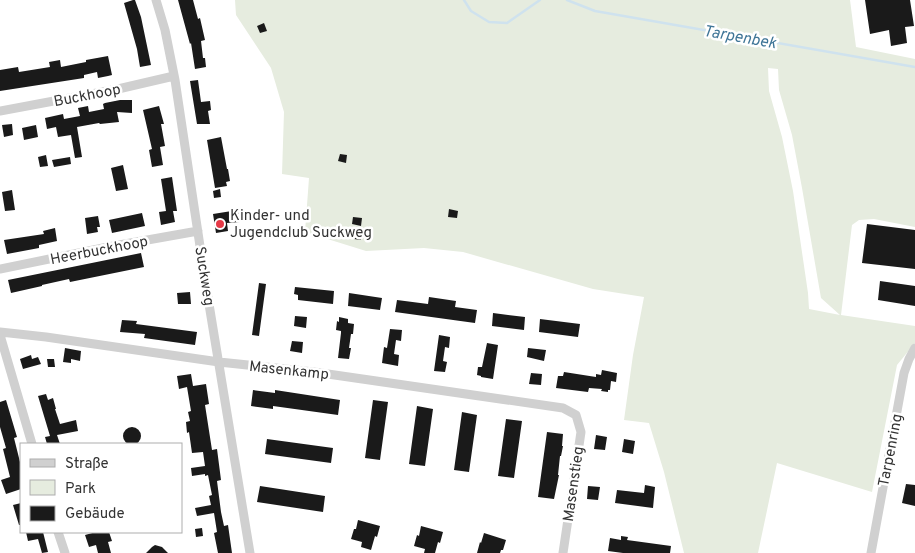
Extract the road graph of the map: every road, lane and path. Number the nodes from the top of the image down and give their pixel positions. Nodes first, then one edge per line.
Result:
1 (156, 0) edge
2 (174, 76) junction
3 (0, 110) edge
4 (198, 231) junction
5 (0, 270) edge
6 (0, 334) edge
7 (915, 348) edge
8 (219, 362) junction
9 (576, 415) joint
10 (32, 443) edge
11 (58, 533) edge
12 (65, 553) edge
13 (250, 553) edge
14 (563, 553) edge
15 (871, 553) edge

1 - 2 street, Suckweg
2 - 3 street, Buckhoop
2 - 4 street, Suckweg
4 - 5 street, Heerbuckhoop
4 - 8 street, Suckweg
6 - 8 street, Masenkamp
6 - 10 street
7 - 15 street, Tarpenring
8 - 9 street, Masenkamp
8 - 13 street, Suckweg
9 - 14 street, Masenstieg
11 - 12 street

